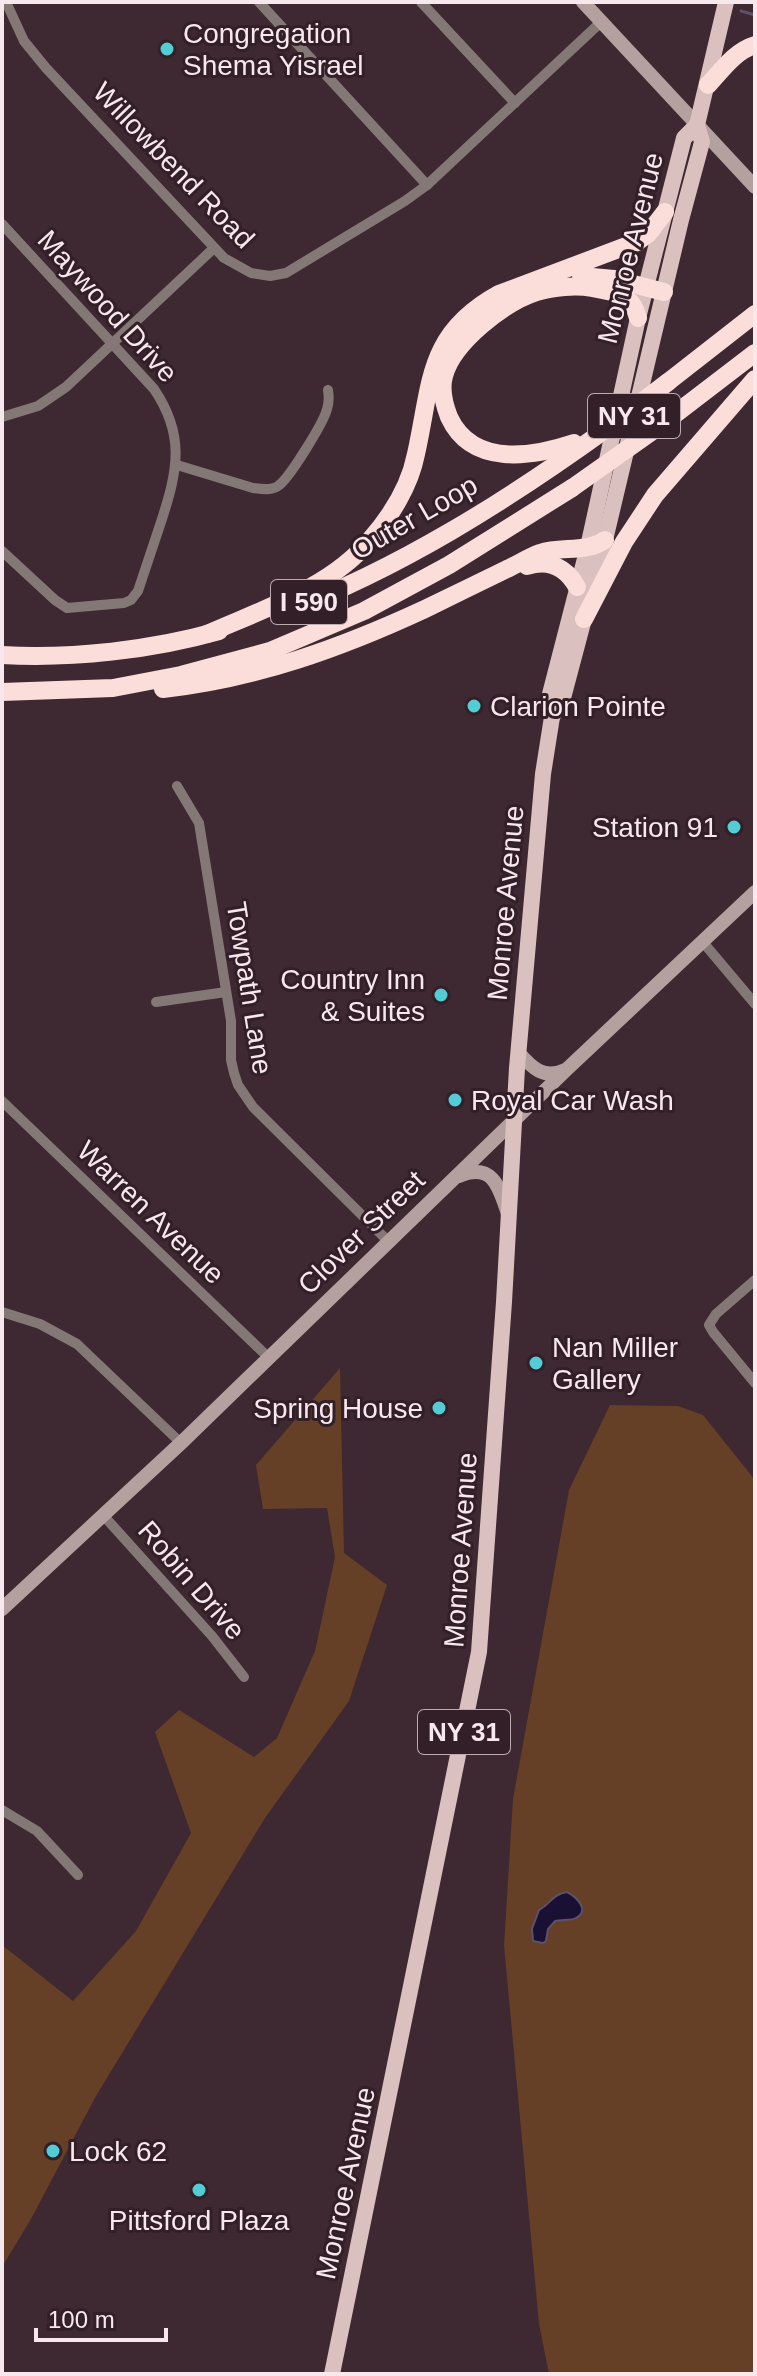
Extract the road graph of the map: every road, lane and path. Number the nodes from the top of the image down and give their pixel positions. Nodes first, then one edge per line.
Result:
1 (6, 2) edge
2 (259, 2) edge
3 (421, 2) edge
4 (583, 2) edge
5 (726, 2) edge
6 (601, 22) junction
7 (755, 45) edge
8 (708, 85) junction
9 (515, 103) junction
10 (697, 125) junction
11 (427, 185) junction
12 (755, 187) edge
13 (665, 212) junction
14 (2, 224) edge
15 (214, 248) junction
16 (543, 277) junction
17 (655, 290) junction
18 (755, 314) edge
19 (638, 318) junction
20 (113, 344) junction
21 (755, 353) edge
22 (755, 379) edge
23 (328, 390) dead end
24 (2, 417) edge
25 (582, 443) junction
26 (177, 465) junction
27 (596, 544) junction
28 (2, 551) edge
29 (497, 574) junction
30 (577, 587) junction
31 (584, 619) junction
32 (207, 634) junction
33 (2, 655) edge
34 (113, 688) junction
35 (2, 692) edge
36 (552, 717) junction
37 (177, 786) dead end
38 (755, 892) edge
39 (702, 941) junction
40 (226, 992) junction
41 (156, 1002) dead end
42 (755, 1004) edge
43 (518, 1052) junction
44 (566, 1070) junction
45 (2, 1101) edge
46 (514, 1120) junction
47 (455, 1177) junction
48 (509, 1217) junction
49 (388, 1241) junction
50 (755, 1280) edge
51 (2, 1312) edge
52 (268, 1357) junction
53 (755, 1383) edge
54 (181, 1443) junction
55 (103, 1515) junction
56 (2, 1609) edge
57 (244, 1677) dead end
58 (2, 1810) edge
59 (78, 1875) dead end
60 (332, 2374) edge

1 - 15 street, Willowbend Road
2 - 11 street
3 - 9 street
4 - 6 main road
5 - 8 main road, Monroe Avenue / NY 31
6 - 9 street, Willowbend Road
6 - 10 main road
7 - 8 highway
8 - 10 main road, Monroe Avenue / NY 31
9 - 11 street, Willowbend Road
10 - 12 main road
10 - 13 main road, Monroe Avenue / NY 31
10 - 17 main road, Monroe Avenue / NY 31
11 - 15 street, Willowbend Road
13 - 16 highway
13 - 17 main road, Monroe Avenue / NY 31
14 - 20 street, Maywood Drive
15 - 20 street
16 - 17 highway
16 - 32 highway
17 - 19 main road, Monroe Avenue / NY 31
17 - 27 main road, Monroe Avenue / NY 31
18 - 25 highway, bridge
19 - 25 highway
19 - 27 main road, Monroe Avenue / NY 31
20 - 24 street
20 - 26 street, Maywood Drive
21 - 34 highway, Outer Loop / I 590, bridge
22 - 31 highway
23 - 26 street
25 - 32 highway, Outer Loop / I 590
26 - 28 street, Maywood Drive
27 - 29 highway
27 - 30 main road, Monroe Avenue / NY 31
27 - 31 main road, Monroe Avenue / NY 31
29 - 30 highway
29 - 34 highway
30 - 36 main road, Monroe Avenue / NY 31
31 - 36 main road, Monroe Avenue / NY 31
32 - 33 highway, Outer Loop / I 590
34 - 35 highway, Outer Loop / I 590
36 - 43 main road, Monroe Avenue / NY 31
37 - 40 street, Towpath Lane
38 - 39 main road, Clover Street
39 - 42 street
39 - 44 main road, Clover Street
40 - 41 street
40 - 49 street, Towpath Lane
43 - 44 main road
43 - 46 main road, Monroe Avenue / NY 31
44 - 46 main road, Clover Street
45 - 52 street, Warren Avenue
46 - 47 main road, Clover Street
46 - 48 main road, Monroe Avenue / NY 31
47 - 48 main road
47 - 49 main road, Clover Street
48 - 60 main road, Monroe Avenue / NY 31
49 - 52 main road, Clover Street
50 - 53 street
51 - 54 street
52 - 54 main road, Clover Street
54 - 55 main road, Clover Street
55 - 56 main road, Clover Street
55 - 57 street, Robin Drive
58 - 59 street

